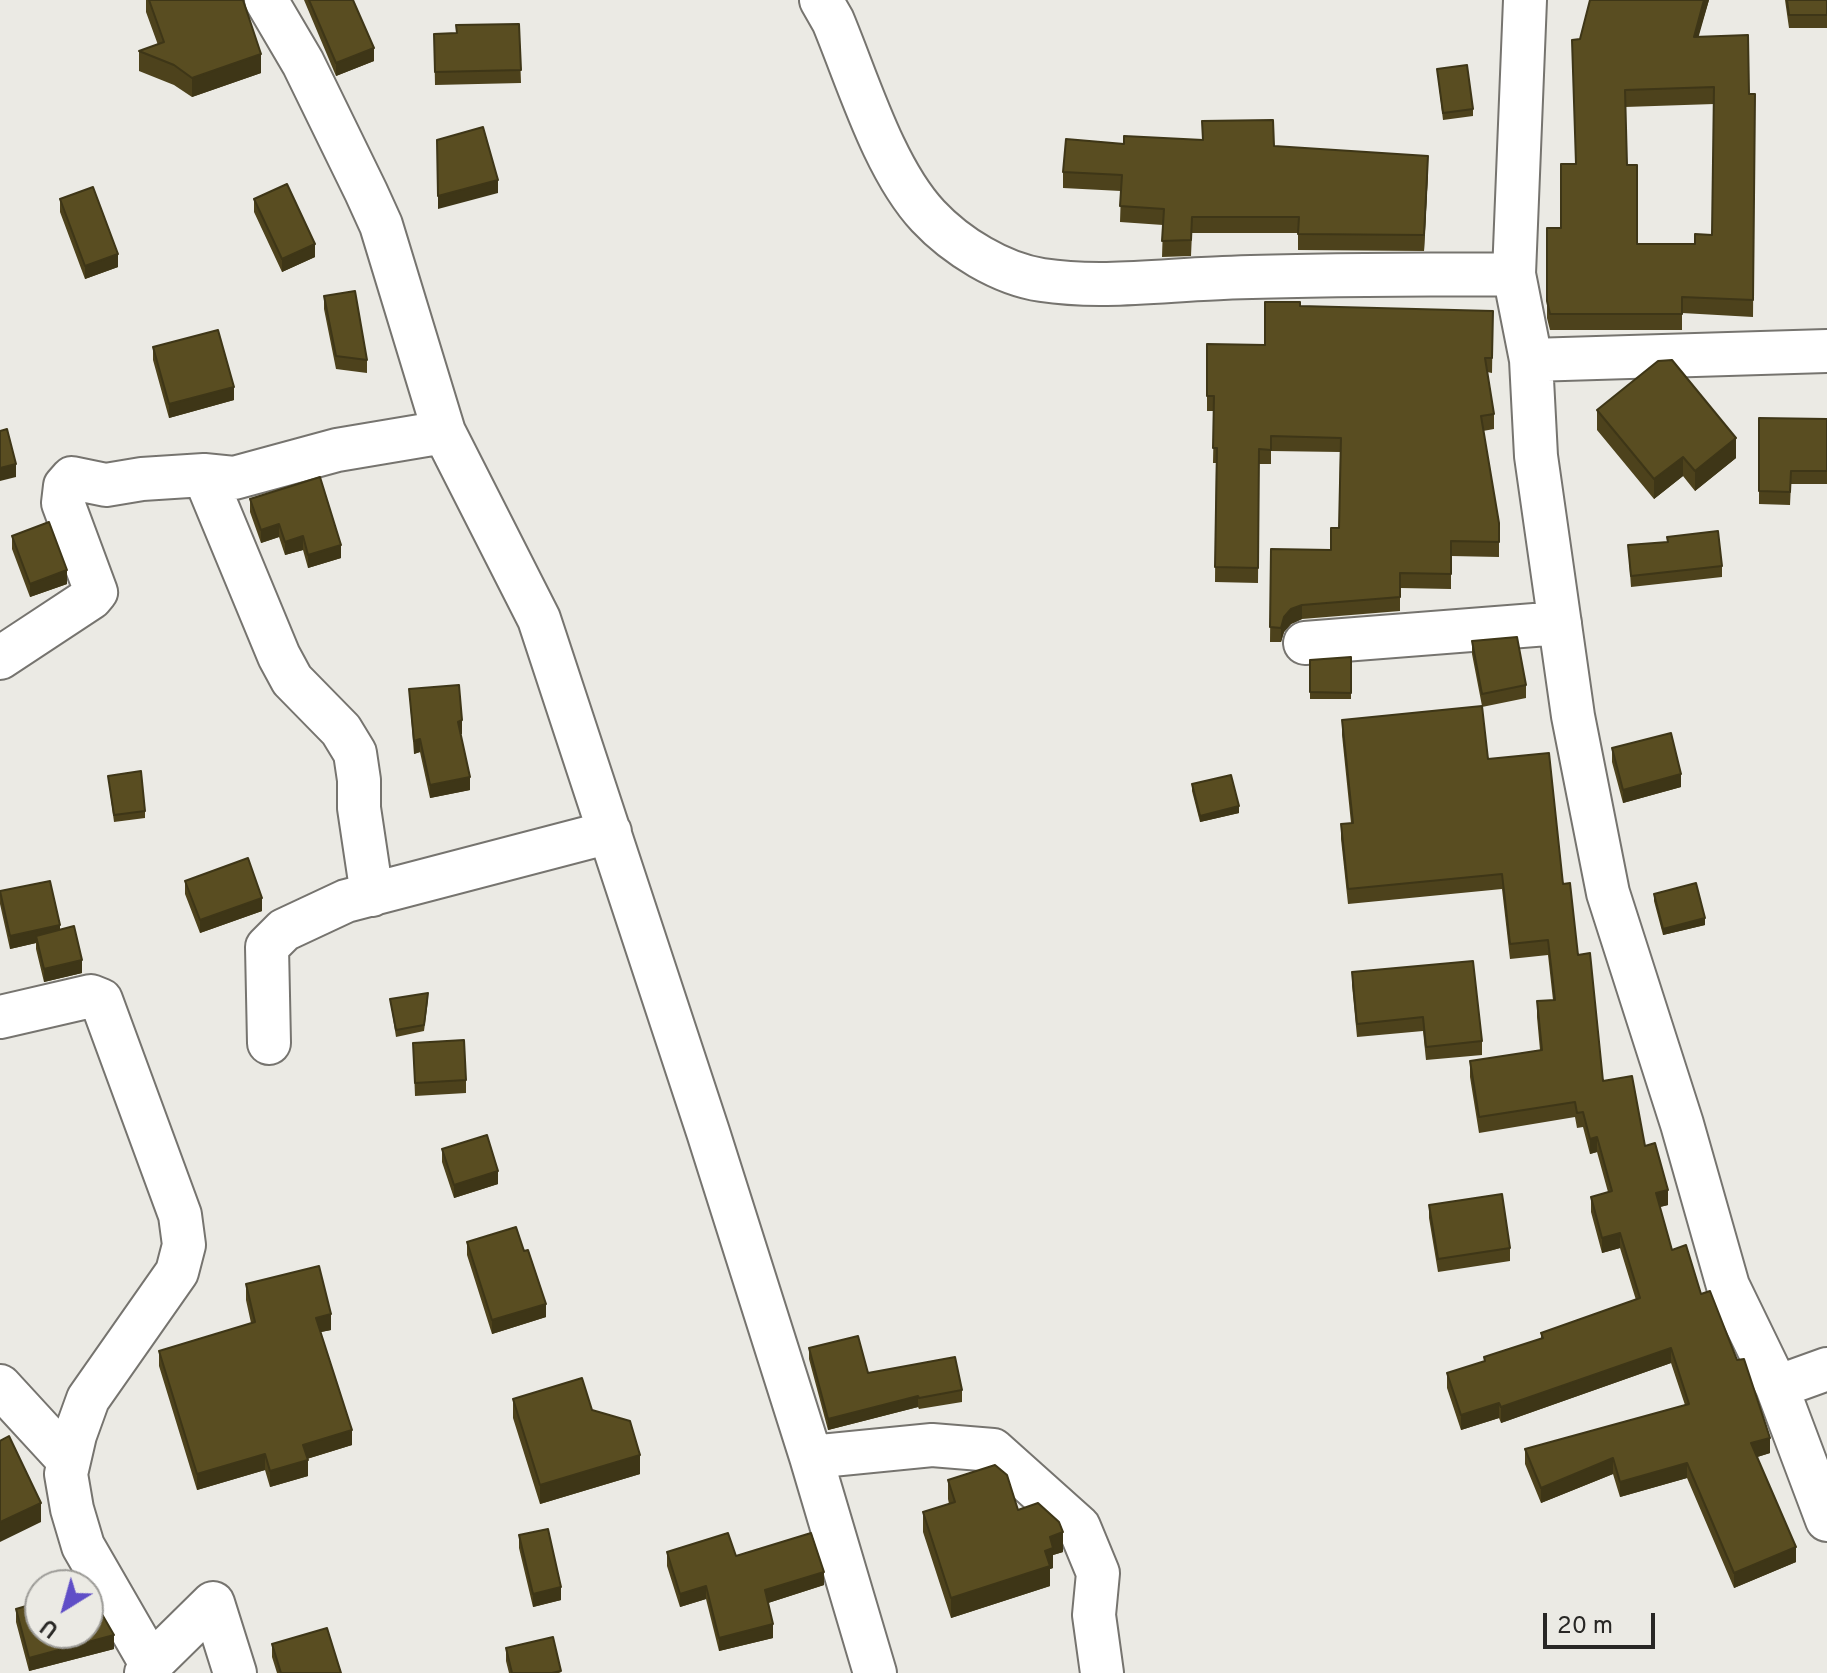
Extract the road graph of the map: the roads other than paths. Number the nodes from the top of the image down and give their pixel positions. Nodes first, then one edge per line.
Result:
1 (266, 0) edge
2 (821, 0) edge
3 (1525, 0) edge
4 (1514, 274) junction
5 (1827, 351) edge
6 (1531, 360) junction
7 (444, 432) junction
8 (204, 475) junction
9 (1560, 623) junction
10 (1305, 643) dead end
11 (0, 658) edge
12 (610, 832) junction
13 (372, 895) junction
14 (1, 1013) edge
15 (269, 1043) dead end
16 (1827, 1369) edge
17 (0, 1386) edge
18 (1777, 1387) junction
19 (811, 1457) junction
20 (69, 1461) junction
21 (1827, 1520) edge
22 (148, 1669) edge
23 (235, 1673) edge
24 (875, 1673) edge
25 (1102, 1673) edge

1 - 7 street
2 - 4 street
3 - 4 street
4 - 6 street
5 - 6 street
6 - 9 street
7 - 8 street
7 - 12 street
8 - 11 street
8 - 13 street
9 - 10 street
9 - 18 street
12 - 13 street
12 - 19 street
13 - 15 street
14 - 20 street
16 - 18 street
17 - 20 street
18 - 21 street
19 - 24 street
19 - 25 street
20 - 22 street
22 - 23 street

